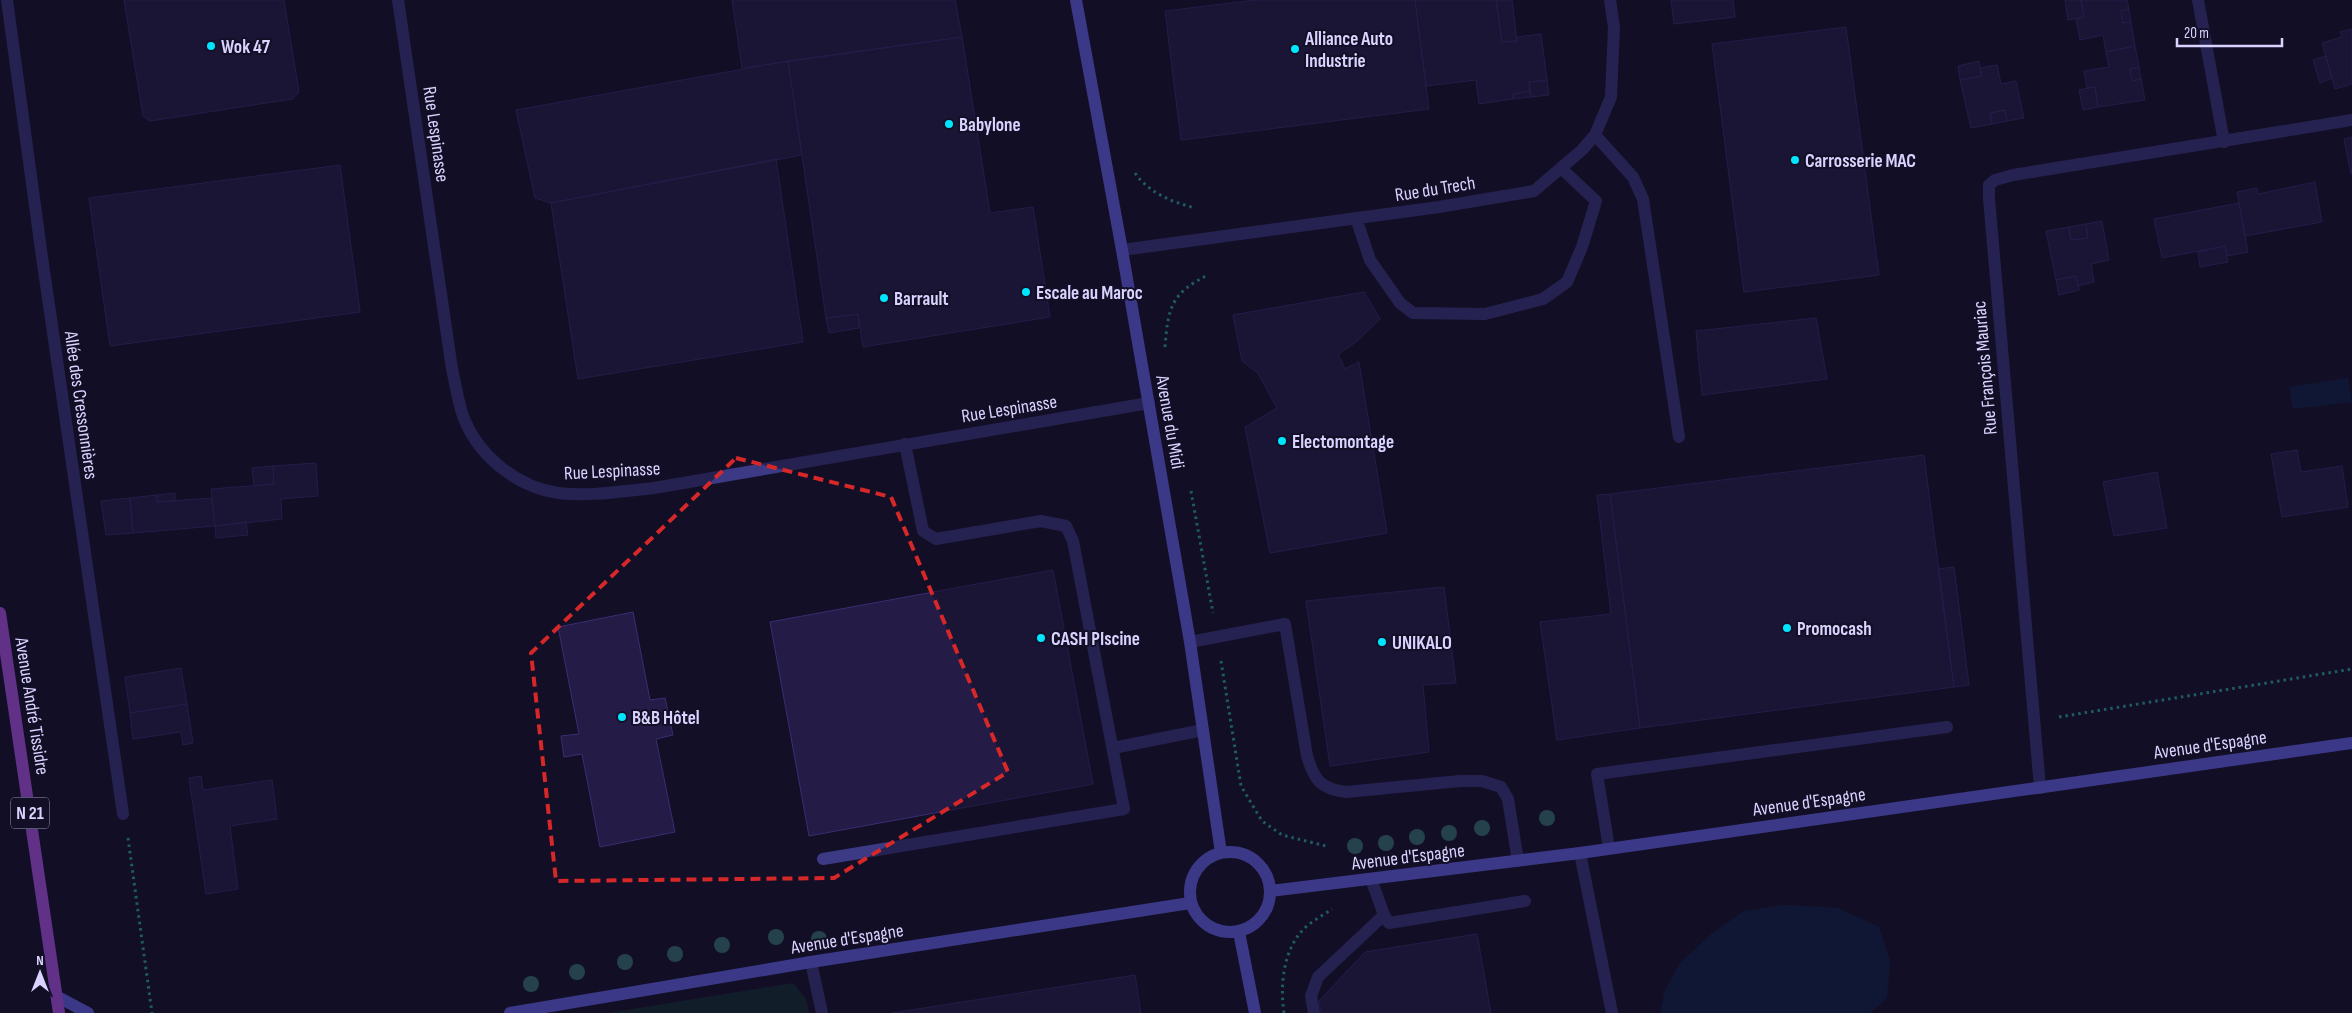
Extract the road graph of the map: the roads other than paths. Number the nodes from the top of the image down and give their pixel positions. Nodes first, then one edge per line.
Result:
1 (7, 0) edge
2 (398, 0) edge
3 (1076, 0) edge
4 (1610, 0) edge
5 (2198, 0) edge
6 (2352, 120) edge
7 (1594, 135) junction
8 (2224, 142) junction
9 (1562, 169) junction
10 (1356, 218) junction
11 (1122, 250) junction
12 (1149, 403) junction
13 (1679, 437) dead end
14 (905, 444) junction
15 (0, 613) edge
16 (1190, 642) junction
17 (1947, 726) dead end
18 (1203, 730) junction
19 (2352, 743) edge
20 (1113, 748) junction
21 (2040, 788) junction
22 (123, 814) road end
23 (1609, 848) junction
24 (1221, 853) junction
25 (1580, 853) junction
26 (823, 859) dead end
27 (1518, 861) junction
28 (1370, 879) junction
29 (1270, 892) junction
30 (1525, 901) dead end
31 (1190, 902) junction
32 (1384, 915) junction
33 (1239, 932) junction
34 (812, 962) junction
35 (58, 997) junction
36 (59, 1013) edge
37 (88, 1013) edge
38 (510, 1013) edge
39 (822, 1013) edge
40 (1256, 1013) edge
41 (1314, 1013) edge
42 (1612, 1013) edge

1 - 22 street, Allée des Cressonnières
2 - 14 street, Rue Lespinasse
3 - 11 street, Avenue du Midi
4 - 7 street, Rue du Trech
5 - 8 street
6 - 8 street, Rue François Mauriac
7 - 9 street, Rue du Trech
7 - 13 street
8 - 21 street, Rue François Mauriac
9 - 10 street, Rue du Trech
9 - 10 street
10 - 11 street, Rue du Trech
11 - 12 street, Avenue du Midi
12 - 14 street, Rue Lespinasse
12 - 16 street, Avenue du Midi
14 - 20 street
15 - 35 main road, Avenue André Tissidre / N 21
16 - 18 street, Avenue du Midi
16 - 27 street
17 - 23 street
18 - 20 street
18 - 24 street, Avenue du Midi
19 - 21 street, Avenue d'Espagne
20 - 26 street
21 - 23 street, Avenue d'Espagne
23 - 25 street, Avenue d'Espagne
24 - 29 street
24 - 31 street
25 - 27 street, Avenue d'Espagne
25 - 42 street
27 - 28 street, Avenue d'Espagne
28 - 29 street, Avenue d'Espagne
28 - 32 street
29 - 33 street
30 - 32 street
31 - 33 street
31 - 34 street, Avenue d'Espagne
32 - 41 street
33 - 40 street
34 - 38 street, Avenue d'Espagne
34 - 39 street
35 - 36 main road, Avenue André Tissidre / N 21
35 - 37 street

